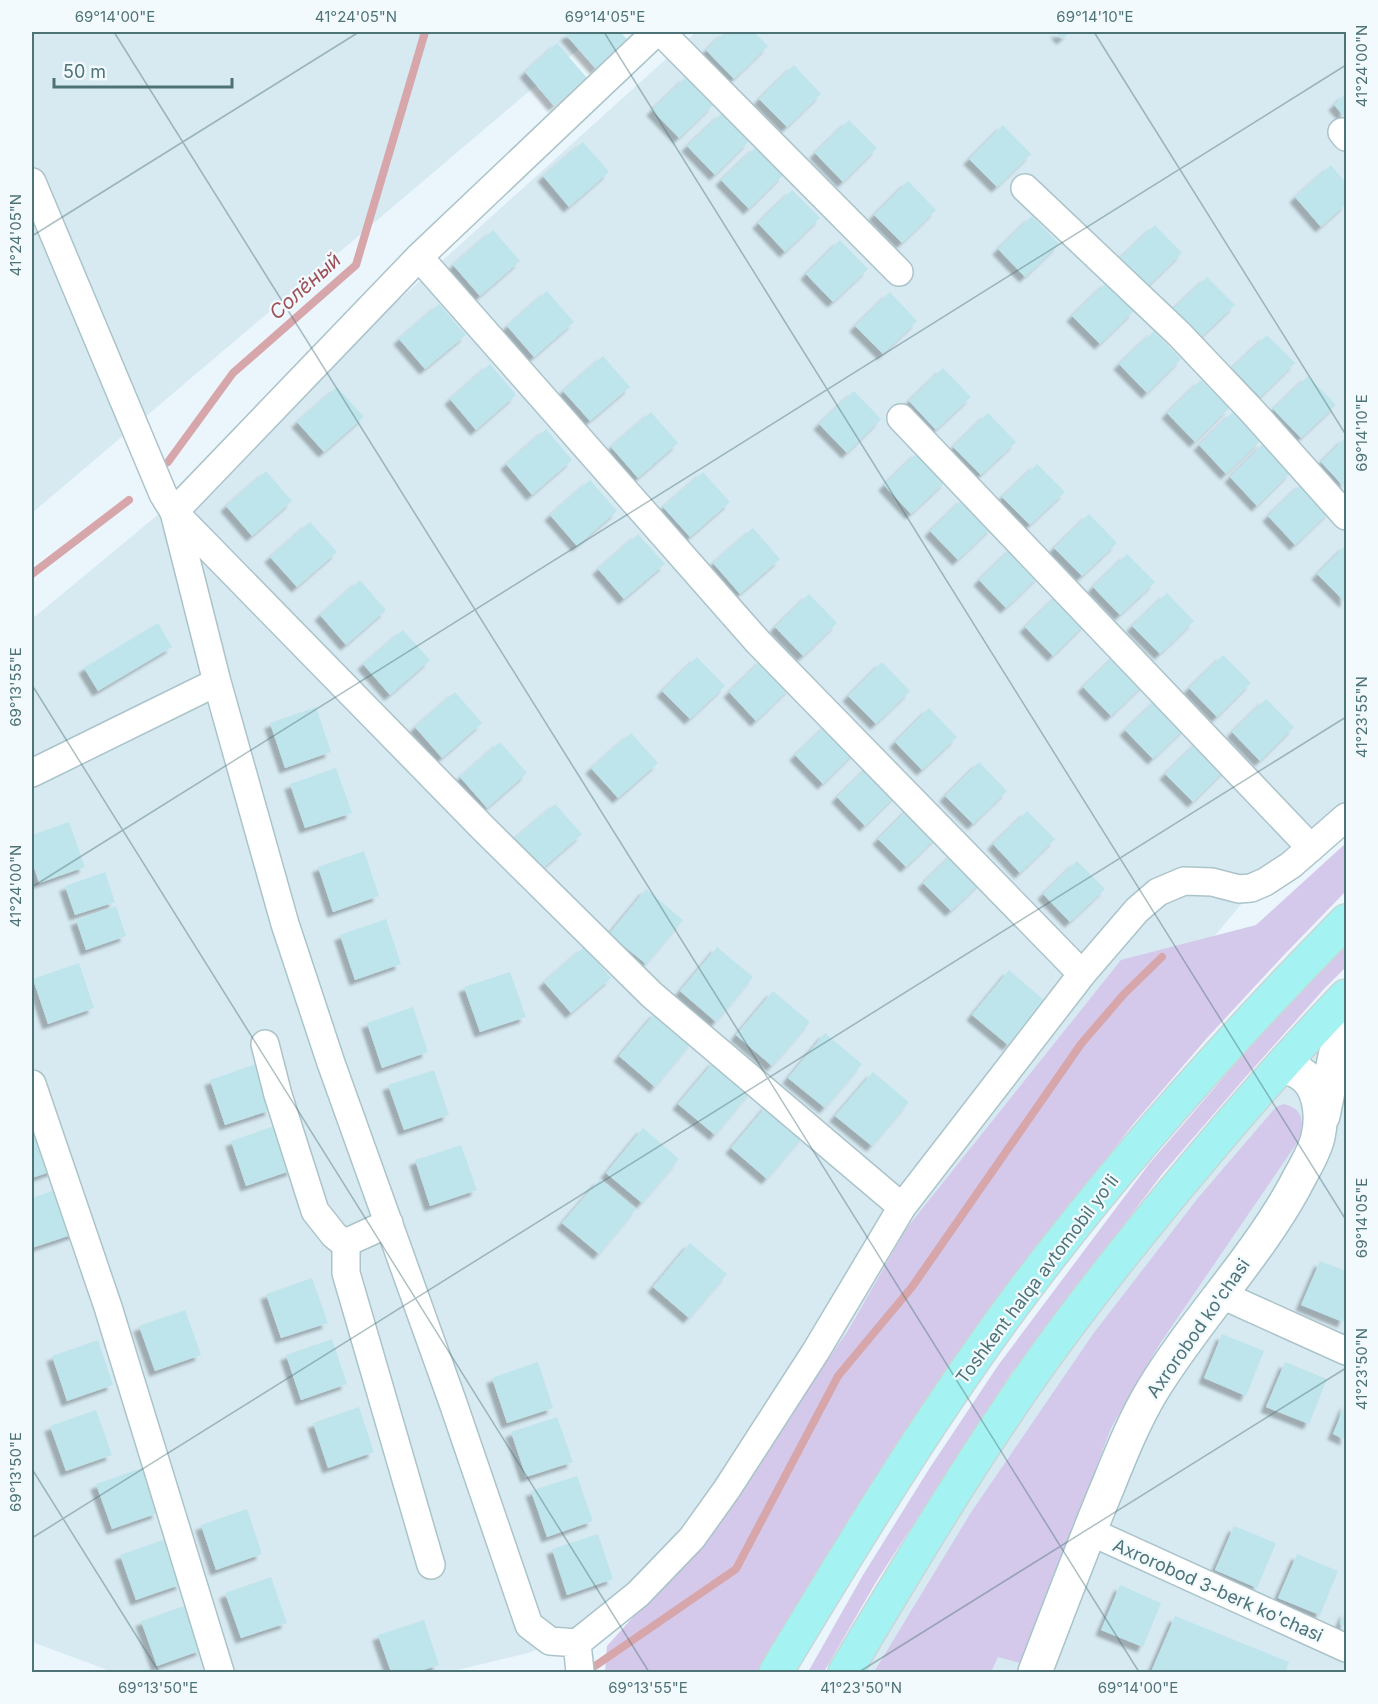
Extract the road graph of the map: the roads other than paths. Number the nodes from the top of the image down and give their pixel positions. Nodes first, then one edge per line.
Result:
1 (656, 32) edge
2 (661, 32) edge
3 (32, 182) edge
4 (1025, 188) dead end
5 (419, 257) junction
6 (899, 272) dead end
7 (901, 418) dead end
8 (174, 512) junction
9 (1347, 516) edge
10 (217, 682) junction
11 (32, 773) edge
12 (1347, 817) edge
13 (1311, 848) junction
14 (1347, 921) edge
15 (1082, 974) junction
16 (1347, 996) edge
17 (1347, 1025) edge
18 (265, 1044) dead end
19 (1281, 1067) junction
20 (32, 1084) edge
21 (1321, 1124) junction
22 (902, 1207) junction
23 (389, 1223) junction
24 (346, 1245) junction
25 (1222, 1295) junction
26 (1347, 1351) edge
27 (1089, 1531) junction
28 (431, 1565) dead end
29 (577, 1643) junction
30 (1347, 1648) edge
31 (220, 1672) edge
32 (580, 1672) edge
33 (776, 1672) edge
34 (844, 1672) edge
35 (1035, 1672) edge

1 - 5 street
2 - 6 street
3 - 8 street
4 - 9 street
5 - 8 street
5 - 15 street
7 - 13 street
8 - 10 street
8 - 22 street
10 - 11 street
10 - 23 street
12 - 13 street
13 - 15 street
14 - 33 highway, Toshkent halqa avtomobil yo'li
15 - 22 street
16 - 19 highway
17 - 21 street, Axrorobod ko'chasi
18 - 24 street
19 - 21 street, Axrorobod ko'chasi
19 - 34 highway
20 - 31 street
21 - 25 street, Axrorobod ko'chasi
22 - 29 street
23 - 24 street
23 - 29 street
24 - 28 street
25 - 26 street
25 - 27 street, Axrorobod ko'chasi
27 - 30 street, Axrorobod 3-berk ko'chasi
27 - 35 street, Axrorobod ko'chasi
29 - 32 street

